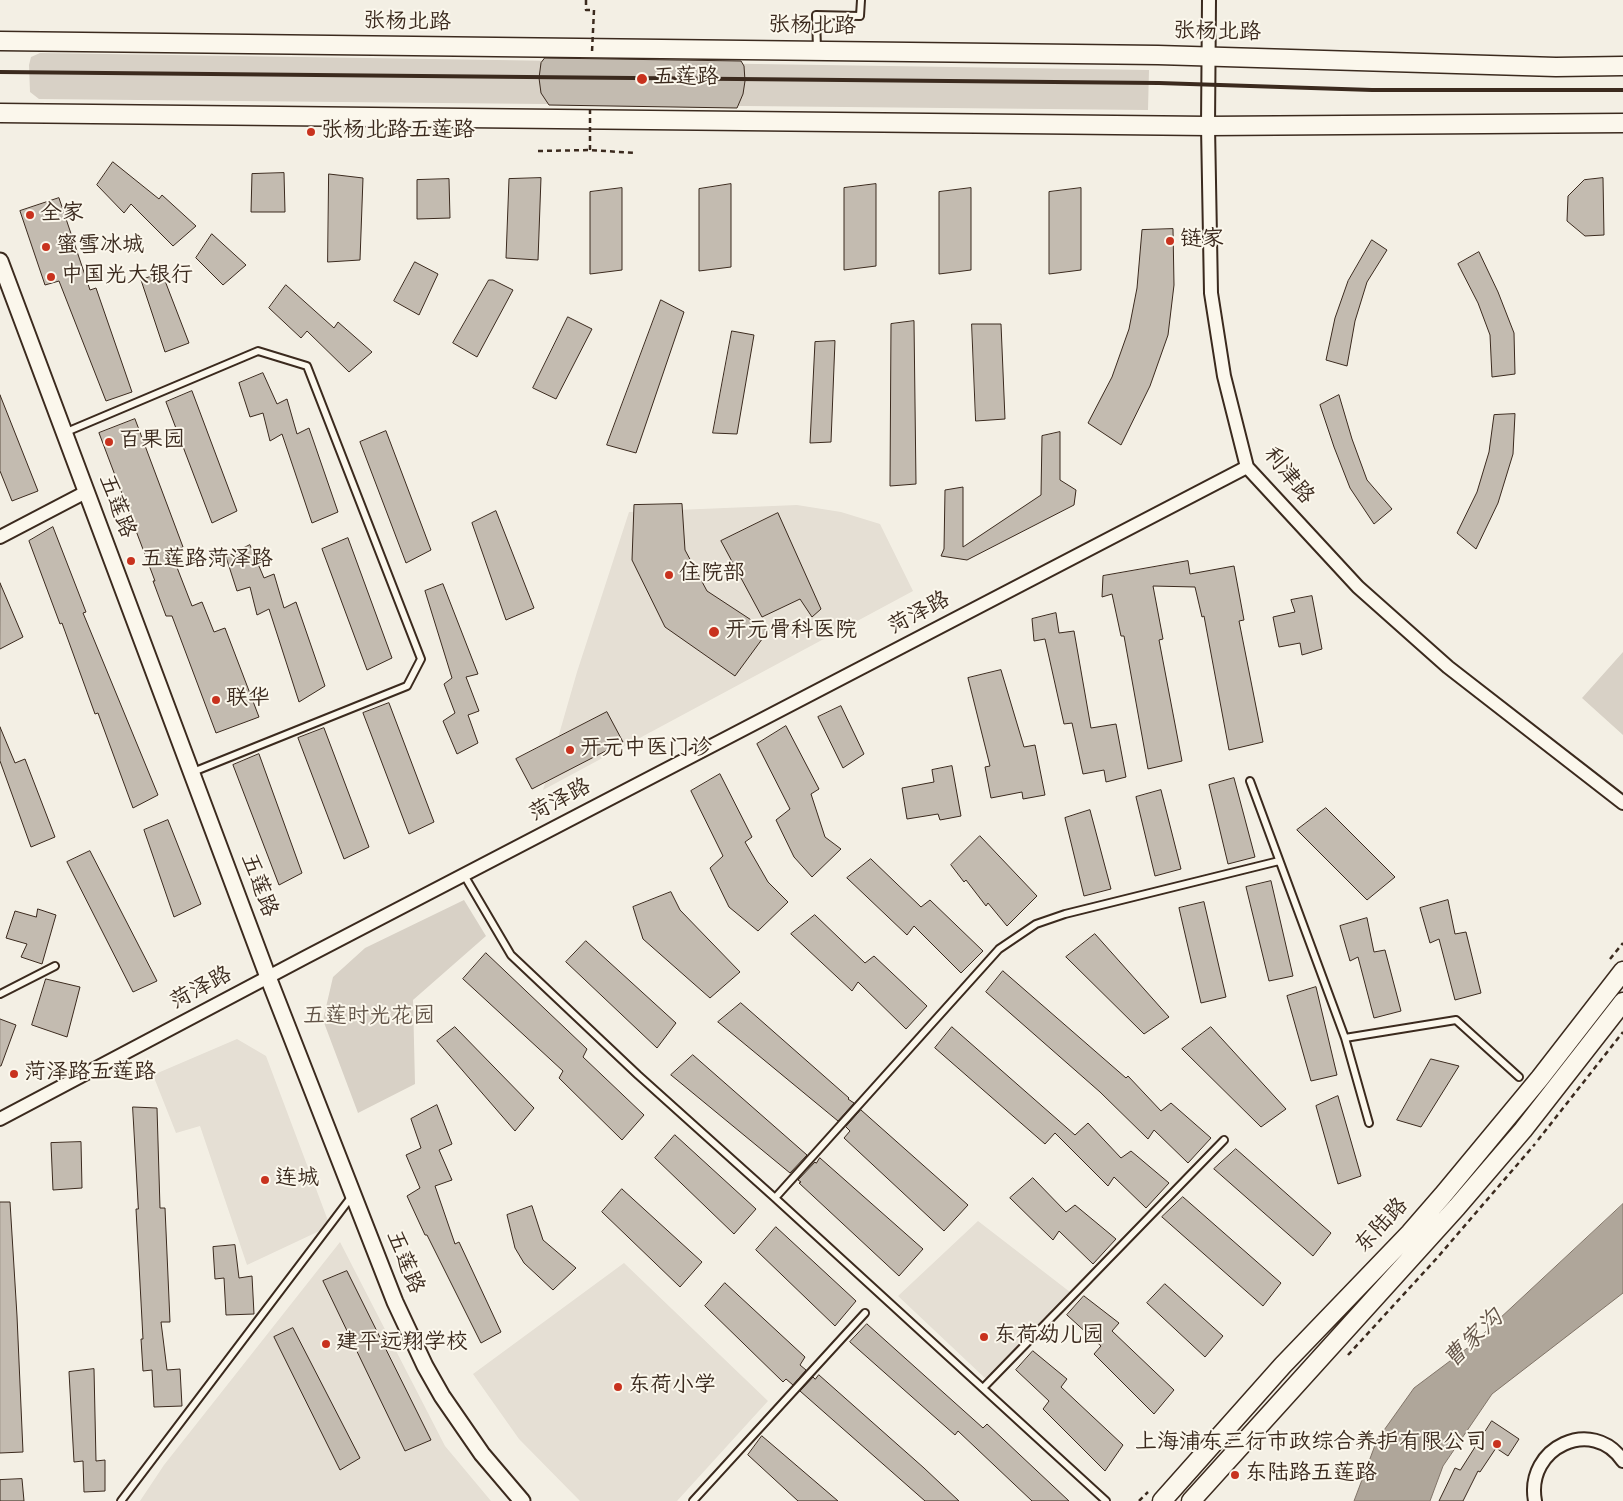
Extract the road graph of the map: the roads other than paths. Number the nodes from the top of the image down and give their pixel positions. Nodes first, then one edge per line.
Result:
1 (861, 0) edge
2 (1209, 0) edge
3 (0, 41) edge
4 (817, 51) junction
5 (1207, 56) junction
6 (1623, 66) edge
7 (0, 113) edge
8 (1623, 123) edge
9 (1208, 126) junction
10 (0, 261) edge
11 (64, 433) junction
12 (1247, 467) junction
13 (86, 492) junction
14 (0, 537) edge
15 (192, 773) junction
16 (1250, 781) dead end
17 (1623, 803) edge
18 (1279, 861) junction
19 (464, 875) junction
20 (55, 966) dead end
21 (1623, 972) edge
22 (268, 977) junction
23 (0, 994) edge
24 (1623, 1002) edge
25 (1345, 1038) junction
26 (1518, 1077) dead end
27 (0, 1119) edge
28 (1369, 1123) dead end
29 (1224, 1140) dead end
30 (353, 1195) junction
31 (775, 1198) junction
32 (865, 1312) dead end
33 (982, 1388) junction
34 (1623, 1461) edge
35 (1157, 1494) edge
36 (120, 1501) edge
37 (522, 1501) edge
38 (693, 1501) edge
39 (1106, 1501) edge
40 (1191, 1501) edge
41 (1535, 1501) edge

1 - 4 lane
2 - 5 street, 利津路
3 - 4 main road, 张杨北路
4 - 5 main road, 张杨北路
5 - 6 main road, 张杨北路
5 - 9 street, 利津路
7 - 9 main road
8 - 9 main road
9 - 12 street, 利津路
10 - 11 street, 五莲路
11 - 13 street, 五莲路
11 - 15 lane
12 - 17 street, 利津路
12 - 19 street, 菏泽路
13 - 14 street
13 - 15 street, 五莲路
15 - 22 street, 五莲路
16 - 18 lane
18 - 25 lane
18 - 31 lane
19 - 22 street, 菏泽路
19 - 31 lane
20 - 23 lane
21 - 35 main road, 东陆路
22 - 27 street, 菏泽路
22 - 30 street, 五莲路
24 - 40 main road, 东陆路
25 - 26 lane
25 - 28 lane
29 - 33 lane
30 - 36 lane
30 - 37 street, 五莲路
31 - 33 lane
32 - 38 lane
33 - 39 lane
34 - 41 street

